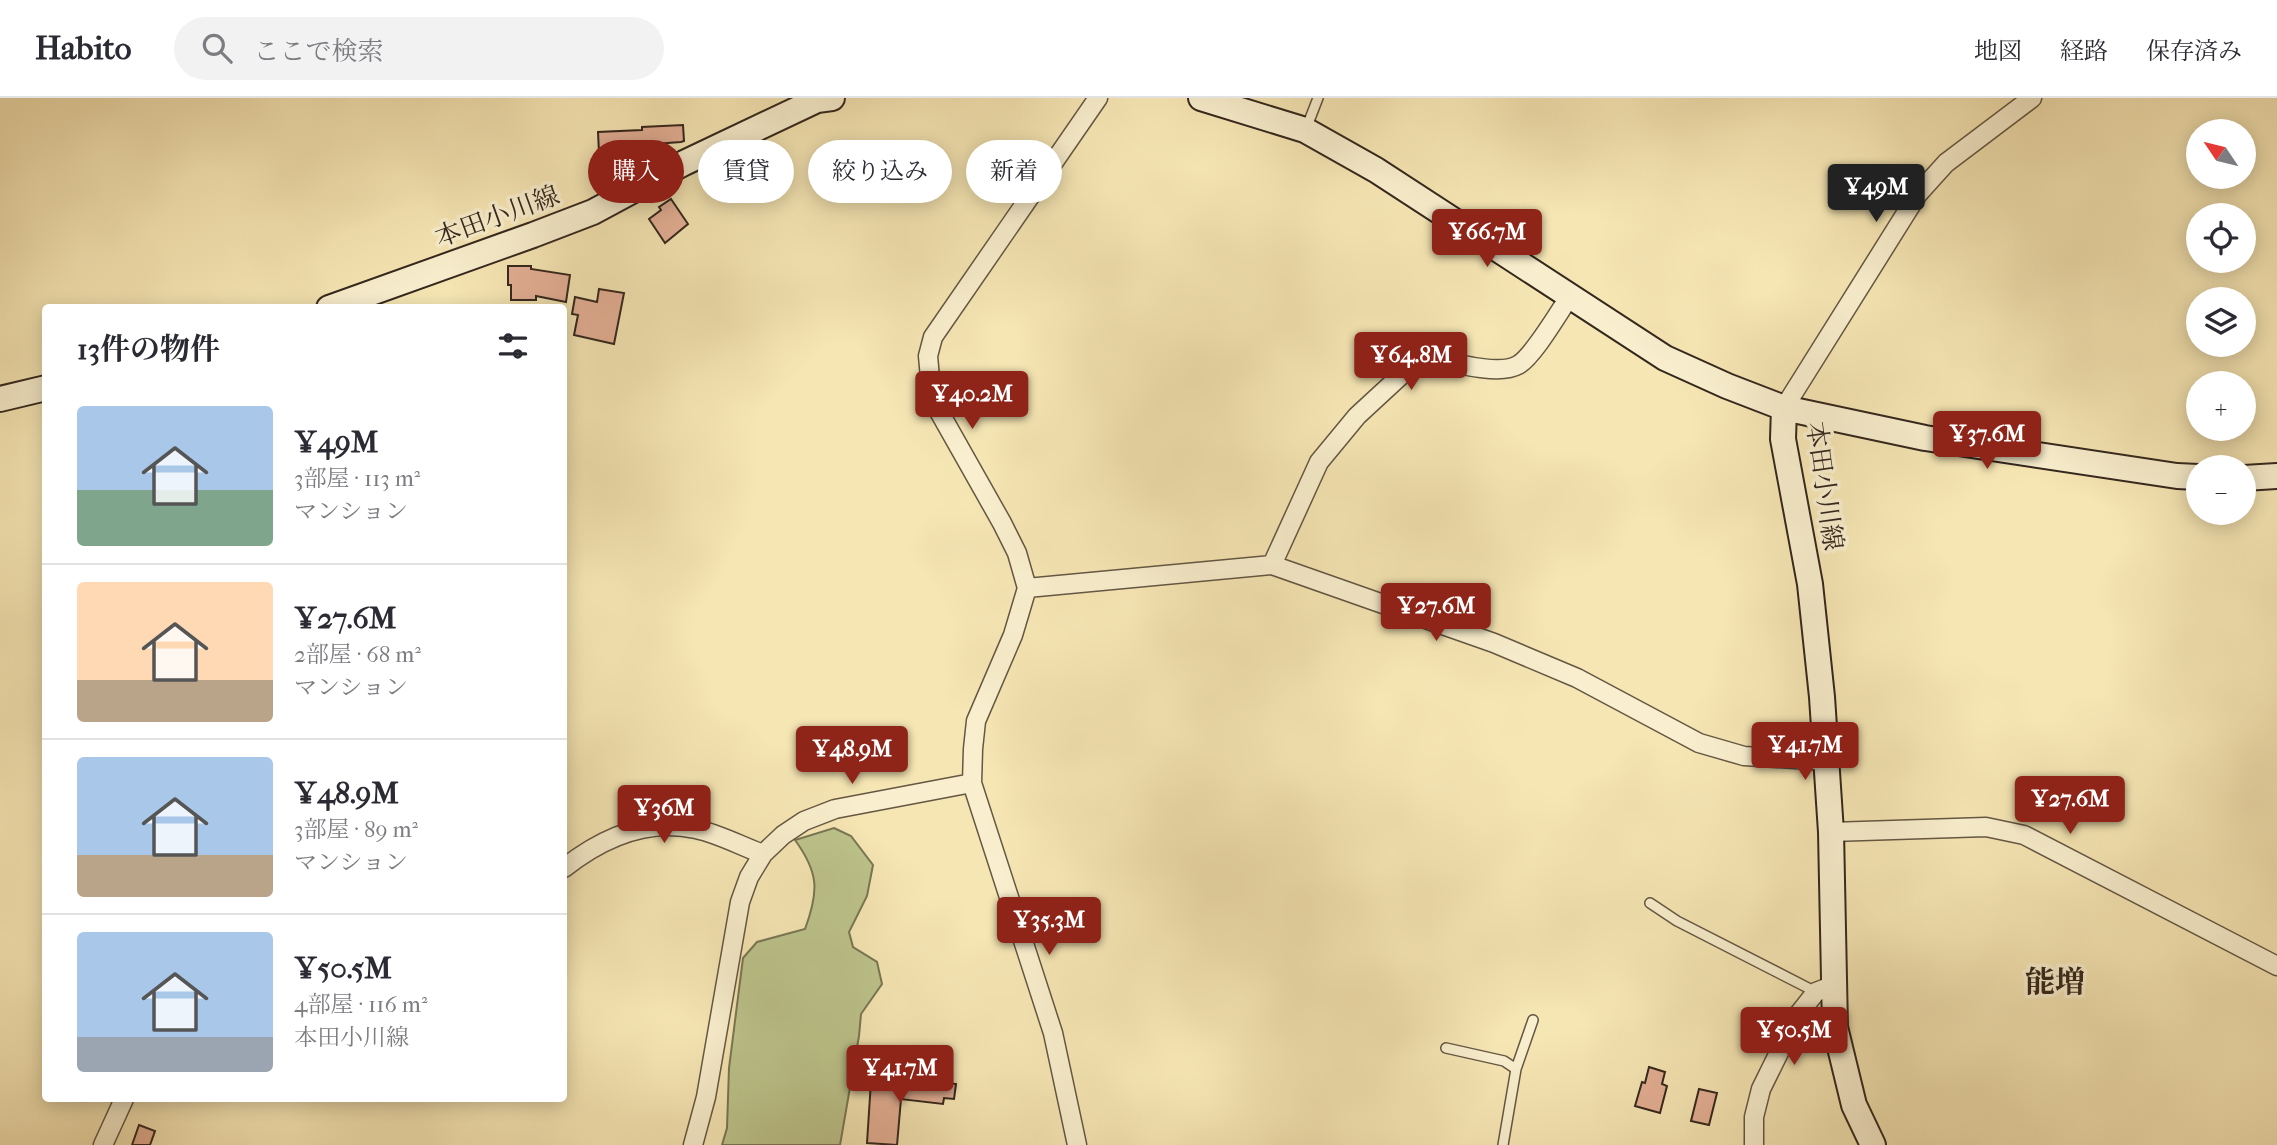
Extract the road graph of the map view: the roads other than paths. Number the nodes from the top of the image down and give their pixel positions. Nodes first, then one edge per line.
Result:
1 (832, 98) edge
2 (1098, 98) edge
3 (1201, 98) edge
4 (1318, 98) edge
5 (2032, 98) edge
6 (1305, 130) junction
7 (1570, 296) junction
8 (346, 304) edge
9 (42, 389) edge
10 (0, 399) edge
11 (1784, 408) junction
12 (2186, 475) edge
13 (2277, 476) edge
14 (2256, 477) edge
15 (1272, 565) junction
16 (1027, 588) junction
17 (1826, 761) junction
18 (972, 783) junction
19 (1831, 832) junction
20 (763, 854) junction
21 (567, 866) edge
22 (1650, 903) dead end
23 (2277, 966) edge
24 (1825, 988) junction
25 (1533, 1020) dead end
26 (1446, 1048) dead end
27 (1516, 1069) junction
28 (123, 1102) edge
29 (103, 1145) edge
30 (693, 1145) edge
31 (1077, 1145) edge
32 (1503, 1145) edge
33 (1754, 1145) edge
34 (1873, 1145) edge

1 - 8 main road, 本田小川線
2 - 16 street
3 - 6 main road, 本田小川線
4 - 6 lane
5 - 11 street
6 - 7 main road, 本田小川線
7 - 11 main road, 本田小川線
7 - 15 street
9 - 10 main road
11 - 12 main road
11 - 17 main road, 本田小川線
13 - 14 main road
15 - 16 street
15 - 17 street
16 - 18 street
17 - 19 main road, 本田小川線
18 - 20 street
18 - 31 street
19 - 23 street
19 - 24 main road, 本田小川線
20 - 21 street
20 - 30 street
22 - 24 lane
24 - 33 street
24 - 34 main road, 本田小川線
25 - 27 lane
26 - 27 lane
27 - 32 lane
28 - 29 street

